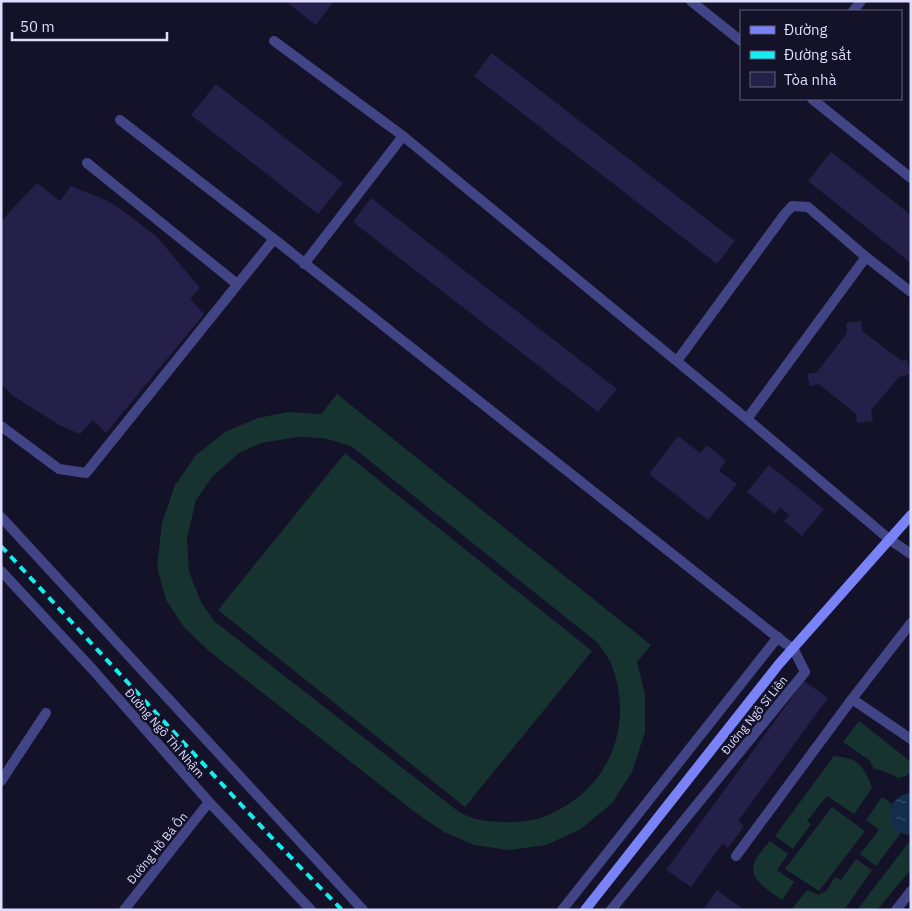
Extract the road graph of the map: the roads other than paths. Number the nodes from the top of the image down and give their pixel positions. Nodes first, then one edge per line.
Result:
1 (691, 1) edge
2 (740, 40) edge
3 (274, 42) dead end
4 (813, 100) edge
5 (120, 120) dead end
6 (403, 136) junction
7 (87, 163) dead end
8 (911, 178) edge
9 (274, 239) junction
10 (866, 257) junction
11 (304, 264) junction
12 (237, 284) junction
13 (911, 292) edge
14 (677, 361) junction
15 (747, 419) junction
16 (1, 426) edge
17 (911, 515) edge
18 (1, 517) edge
19 (889, 539) junction
20 (911, 554) edge
21 (1, 571) edge
22 (911, 623) edge
23 (778, 637) junction
24 (793, 648) junction
25 (852, 699) junction
26 (46, 713) dead end
27 (910, 736) edge
28 (1, 780) edge
29 (209, 802) junction
30 (736, 856) dead end
31 (911, 891) edge
32 (124, 910) edge
33 (312, 910) edge
34 (363, 910) edge
35 (562, 910) edge
36 (585, 910) edge
37 (611, 910) edge
38 (896, 910) edge

1 - 2 street
3 - 6 street
4 - 8 street
5 - 9 street
6 - 11 street
6 - 14 street
7 - 12 street
9 - 11 street
9 - 12 street
10 - 13 street
10 - 14 street
10 - 15 street
11 - 23 street
12 - 16 street
14 - 15 street
15 - 19 street
17 - 19 street
18 - 34 street
19 - 20 street
19 - 24 street
21 - 29 street, Đường Ngô Thì Nhậm
22 - 25 street
23 - 24 street
23 - 35 street
24 - 36 street, Đường Ngô Sĩ Liên
24 - 37 street, Đường Ngô Sĩ Liên
25 - 27 street
25 - 30 street
26 - 28 street
29 - 32 street, Đường Hồ Bá Ôn
29 - 33 street, Đường Ngô Thì Nhậm
31 - 38 street

